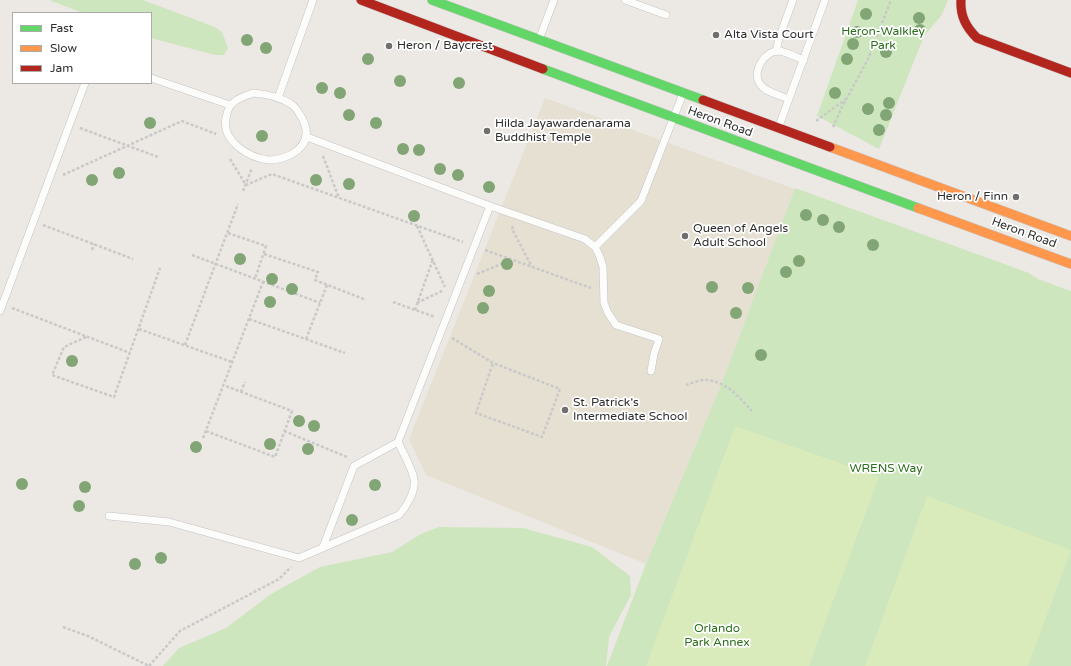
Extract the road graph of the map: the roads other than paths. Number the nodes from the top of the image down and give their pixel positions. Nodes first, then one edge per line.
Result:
1 (313, 0) edge
2 (361, 0) edge
3 (432, 0) edge
4 (554, 0) edge
5 (626, 0) edge
6 (793, 0) edge
7 (825, 0) edge
8 (961, 0) edge
9 (666, 14) dead end
10 (539, 40) junction
11 (776, 52) junction
12 (804, 60) junction
13 (1071, 73) edge
14 (152, 78) edge
15 (85, 84) edge
16 (683, 94) junction
17 (278, 98) junction
18 (789, 99) junction
19 (230, 105) junction
20 (673, 118) junction
21 (779, 128) junction
22 (307, 137) junction
23 (490, 206) junction
24 (1071, 236) edge
25 (595, 247) junction
26 (1071, 264) edge
27 (1, 308) edge
28 (651, 371) dead end
29 (398, 442) junction
30 (109, 516) dead end
31 (323, 547) junction

1 - 17 lane
2 - 20 main road, Heron Road
3 - 10 main road, Heron Road
4 - 10 lane
5 - 9 lane
6 - 11 lane
7 - 12 lane
8 - 13 main road
10 - 16 main road, Heron Road
11 - 12 lane
11 - 18 lane
12 - 18 lane
14 - 19 lane
15 - 27 lane
16 - 20 lane
16 - 21 main road, Heron Road
17 - 19 lane
17 - 22 lane
18 - 21 lane
19 - 22 lane
20 - 25 lane
20 - 26 main road, Heron Road
21 - 24 main road, Heron Road
22 - 23 lane
23 - 25 lane
23 - 29 lane
25 - 28 lane
29 - 31 lane
29 - 31 lane
30 - 31 lane

